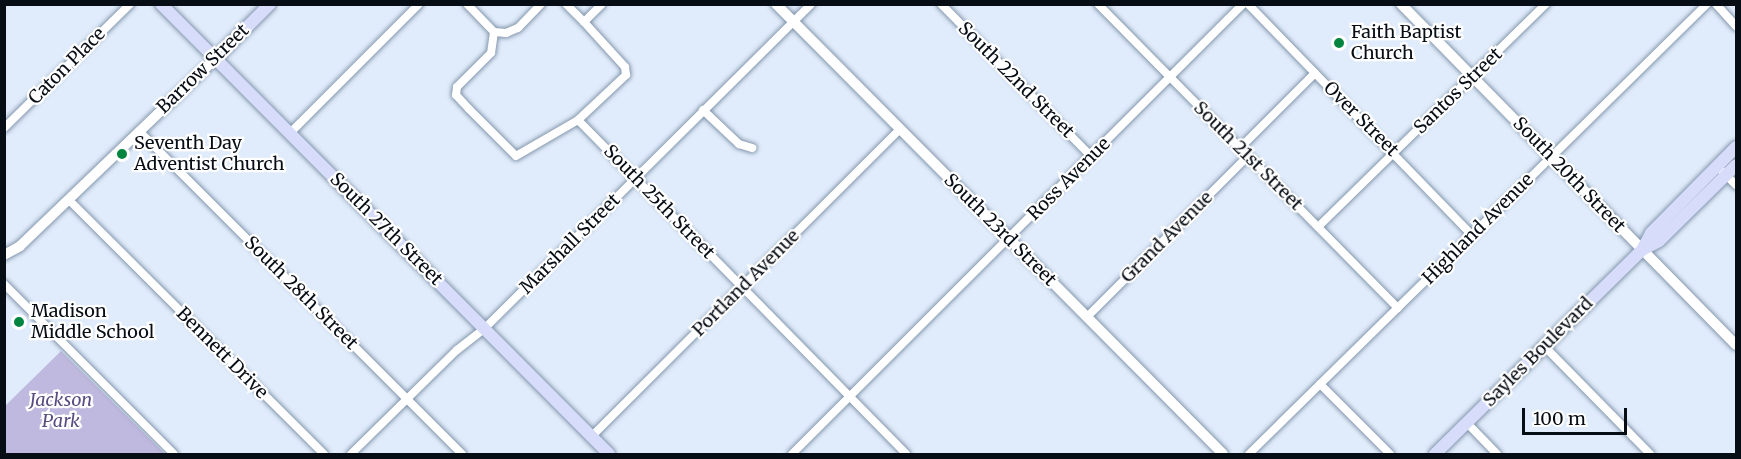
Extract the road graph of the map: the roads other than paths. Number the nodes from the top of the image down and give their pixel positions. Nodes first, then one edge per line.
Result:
1 (130, 4) edge
2 (161, 4) edge
3 (270, 4) edge
4 (419, 4) edge
5 (467, 4) edge
6 (541, 4) edge
7 (566, 4) edge
8 (602, 4) edge
9 (777, 4) edge
10 (811, 4) edge
11 (941, 4) edge
12 (1098, 4) edge
13 (1246, 4) edge
14 (1401, 4) edge
15 (1546, 4) edge
16 (1707, 4) edge
17 (1716, 4) edge
18 (585, 22) junction
19 (794, 22) junction
20 (1737, 26) edge
21 (494, 32) junction
22 (216, 58) junction
23 (1315, 73) junction
24 (1473, 77) junction
25 (1171, 78) junction
26 (703, 110) junction
27 (578, 120) junction
28 (4, 128) edge
29 (900, 129) junction
30 (139, 131) junction
31 (290, 133) junction
32 (1737, 147) edge
33 (752, 148) dead end
34 (1240, 148) junction
35 (1395, 153) junction
36 (1091, 156) junction
37 (1248, 156) junction
38 (1551, 157) junction
39 (1737, 165) edge
40 (1722, 171) junction
41 (637, 177) junction
42 (1737, 185) edge
43 (69, 200) junction
44 (1318, 227) junction
45 (1472, 235) junction
46 (1009, 239) junction
47 (1642, 250) junction
48 (4, 255) edge
49 (4, 284) edge
50 (742, 288) junction
51 (1398, 308) junction
52 (1087, 317) junction
53 (485, 328) junction
54 (1543, 345) junction
55 (1737, 345) edge
56 (1320, 384) junction
57 (850, 397) junction
58 (407, 399) junction
59 (1467, 423) junction
60 (591, 436) junction
61 (174, 454) edge
62 (324, 454) edge
63 (351, 454) edge
64 (462, 454) edge
65 (609, 454) edge
66 (792, 454) edge
67 (906, 454) edge
68 (1223, 454) edge
69 (1249, 454) edge
70 (1390, 454) edge
71 (1435, 454) edge
72 (1497, 454) edge
73 (1650, 454) edge

1 - 28 street, Caton Place
2 - 22 main road, South 27th Street
3 - 22 main road, Barrow Street
4 - 31 street
5 - 21 street
6 - 21 street
7 - 18 street
8 - 18 street
9 - 19 street, South 23rd Street
10 - 19 street, Marshall Street
11 - 36 street, South 22nd Street
12 - 25 street, South 21st Street
13 - 23 street, Over Street
13 - 25 street, Ross Avenue
14 - 24 street, South 20th Street
15 - 24 street, Santos Street
16 - 38 street, Highland Avenue
17 - 20 street
18 - 27 street
19 - 26 street, Marshall Street
19 - 29 street, South 23rd Street
21 - 27 street
22 - 30 street, Barrow Street
22 - 31 main road, South 27th Street
23 - 34 street
23 - 35 street, Over Street
24 - 35 street, Santos Street
24 - 38 street, South 20th Street
25 - 34 street, South 21st Street
25 - 36 street, Ross Avenue
26 - 33 street
26 - 41 street, Marshall Street
27 - 41 street, South 25th Street
29 - 46 street, South 23rd Street
29 - 50 street, Portland Avenue
30 - 43 street, Barrow Street
30 - 58 street, South 28th Street
31 - 53 main road, South 27th Street
32 - 40 main road, Sayles Boulevard
34 - 37 street, South 21st Street
35 - 44 street, Santos Street
35 - 45 street, Over Street
36 - 46 street, Ross Avenue
37 - 44 street, South 21st Street
37 - 52 street, Grand Avenue
38 - 45 street, Highland Avenue
38 - 47 street, South 20th Street
39 - 40 main road, Sayles Boulevard
40 - 42 street
40 - 47 main road, Sayles Boulevard
41 - 50 street, South 25th Street
41 - 53 street, Marshall Street
43 - 48 street, Barrow Street
43 - 62 street, Bennett Drive
44 - 51 street, South 21st Street
45 - 51 street, Highland Avenue
46 - 52 street, South 23rd Street
46 - 57 street, Ross Avenue
47 - 54 main road, Sayles Boulevard
47 - 55 street, South 20th Street
49 - 61 street
50 - 57 street, South 25th Street
50 - 60 street, Portland Avenue
51 - 56 street, Highland Avenue
52 - 68 street, South 23rd Street
53 - 58 street, Marshall Street
53 - 60 main road, South 27th Street
54 - 59 main road, Sayles Boulevard
54 - 73 street
56 - 69 street, Highland Avenue
56 - 70 street
57 - 66 street, Ross Avenue
57 - 67 street, South 25th Street
58 - 63 street, Marshall Street
58 - 64 street, South 28th Street
59 - 71 main road, Sayles Boulevard
59 - 72 street
60 - 65 main road, South 27th Street

